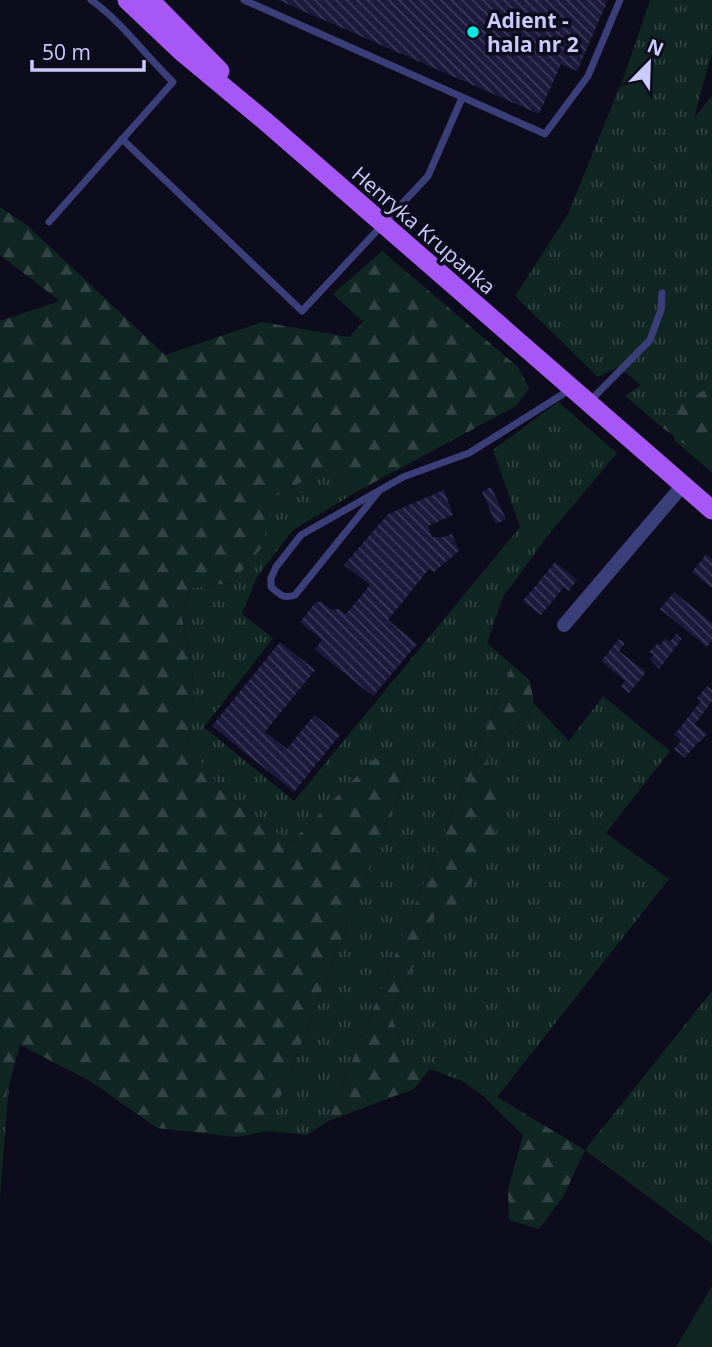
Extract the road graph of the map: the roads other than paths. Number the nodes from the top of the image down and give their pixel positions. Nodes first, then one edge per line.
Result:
1 (91, 0) edge
2 (127, 0) edge
3 (150, 0) edge
4 (244, 0) edge
5 (620, 0) edge
6 (462, 98) junction
7 (265, 121) junction
8 (122, 139) junction
9 (49, 222) dead end
10 (382, 224) junction
11 (663, 293) dead end
12 (571, 388) junction
13 (589, 403) junction
14 (683, 485) junction
15 (379, 491) junction
16 (712, 510) edge
17 (564, 625) dead end

1 - 8 lane
2 - 7 main road, Henryka Krupanka
3 - 7 main road, Henryka Krupanka
4 - 6 lane
5 - 6 lane
6 - 10 lane
7 - 10 main road, Henryka Krupanka
8 - 9 lane
8 - 10 lane
10 - 12 main road, Henryka Krupanka
11 - 13 lane
12 - 13 main road, Henryka Krupanka
12 - 15 lane
13 - 14 main road, Henryka Krupanka
14 - 16 main road, Henryka Krupanka
14 - 17 street
15 - 15 lane

